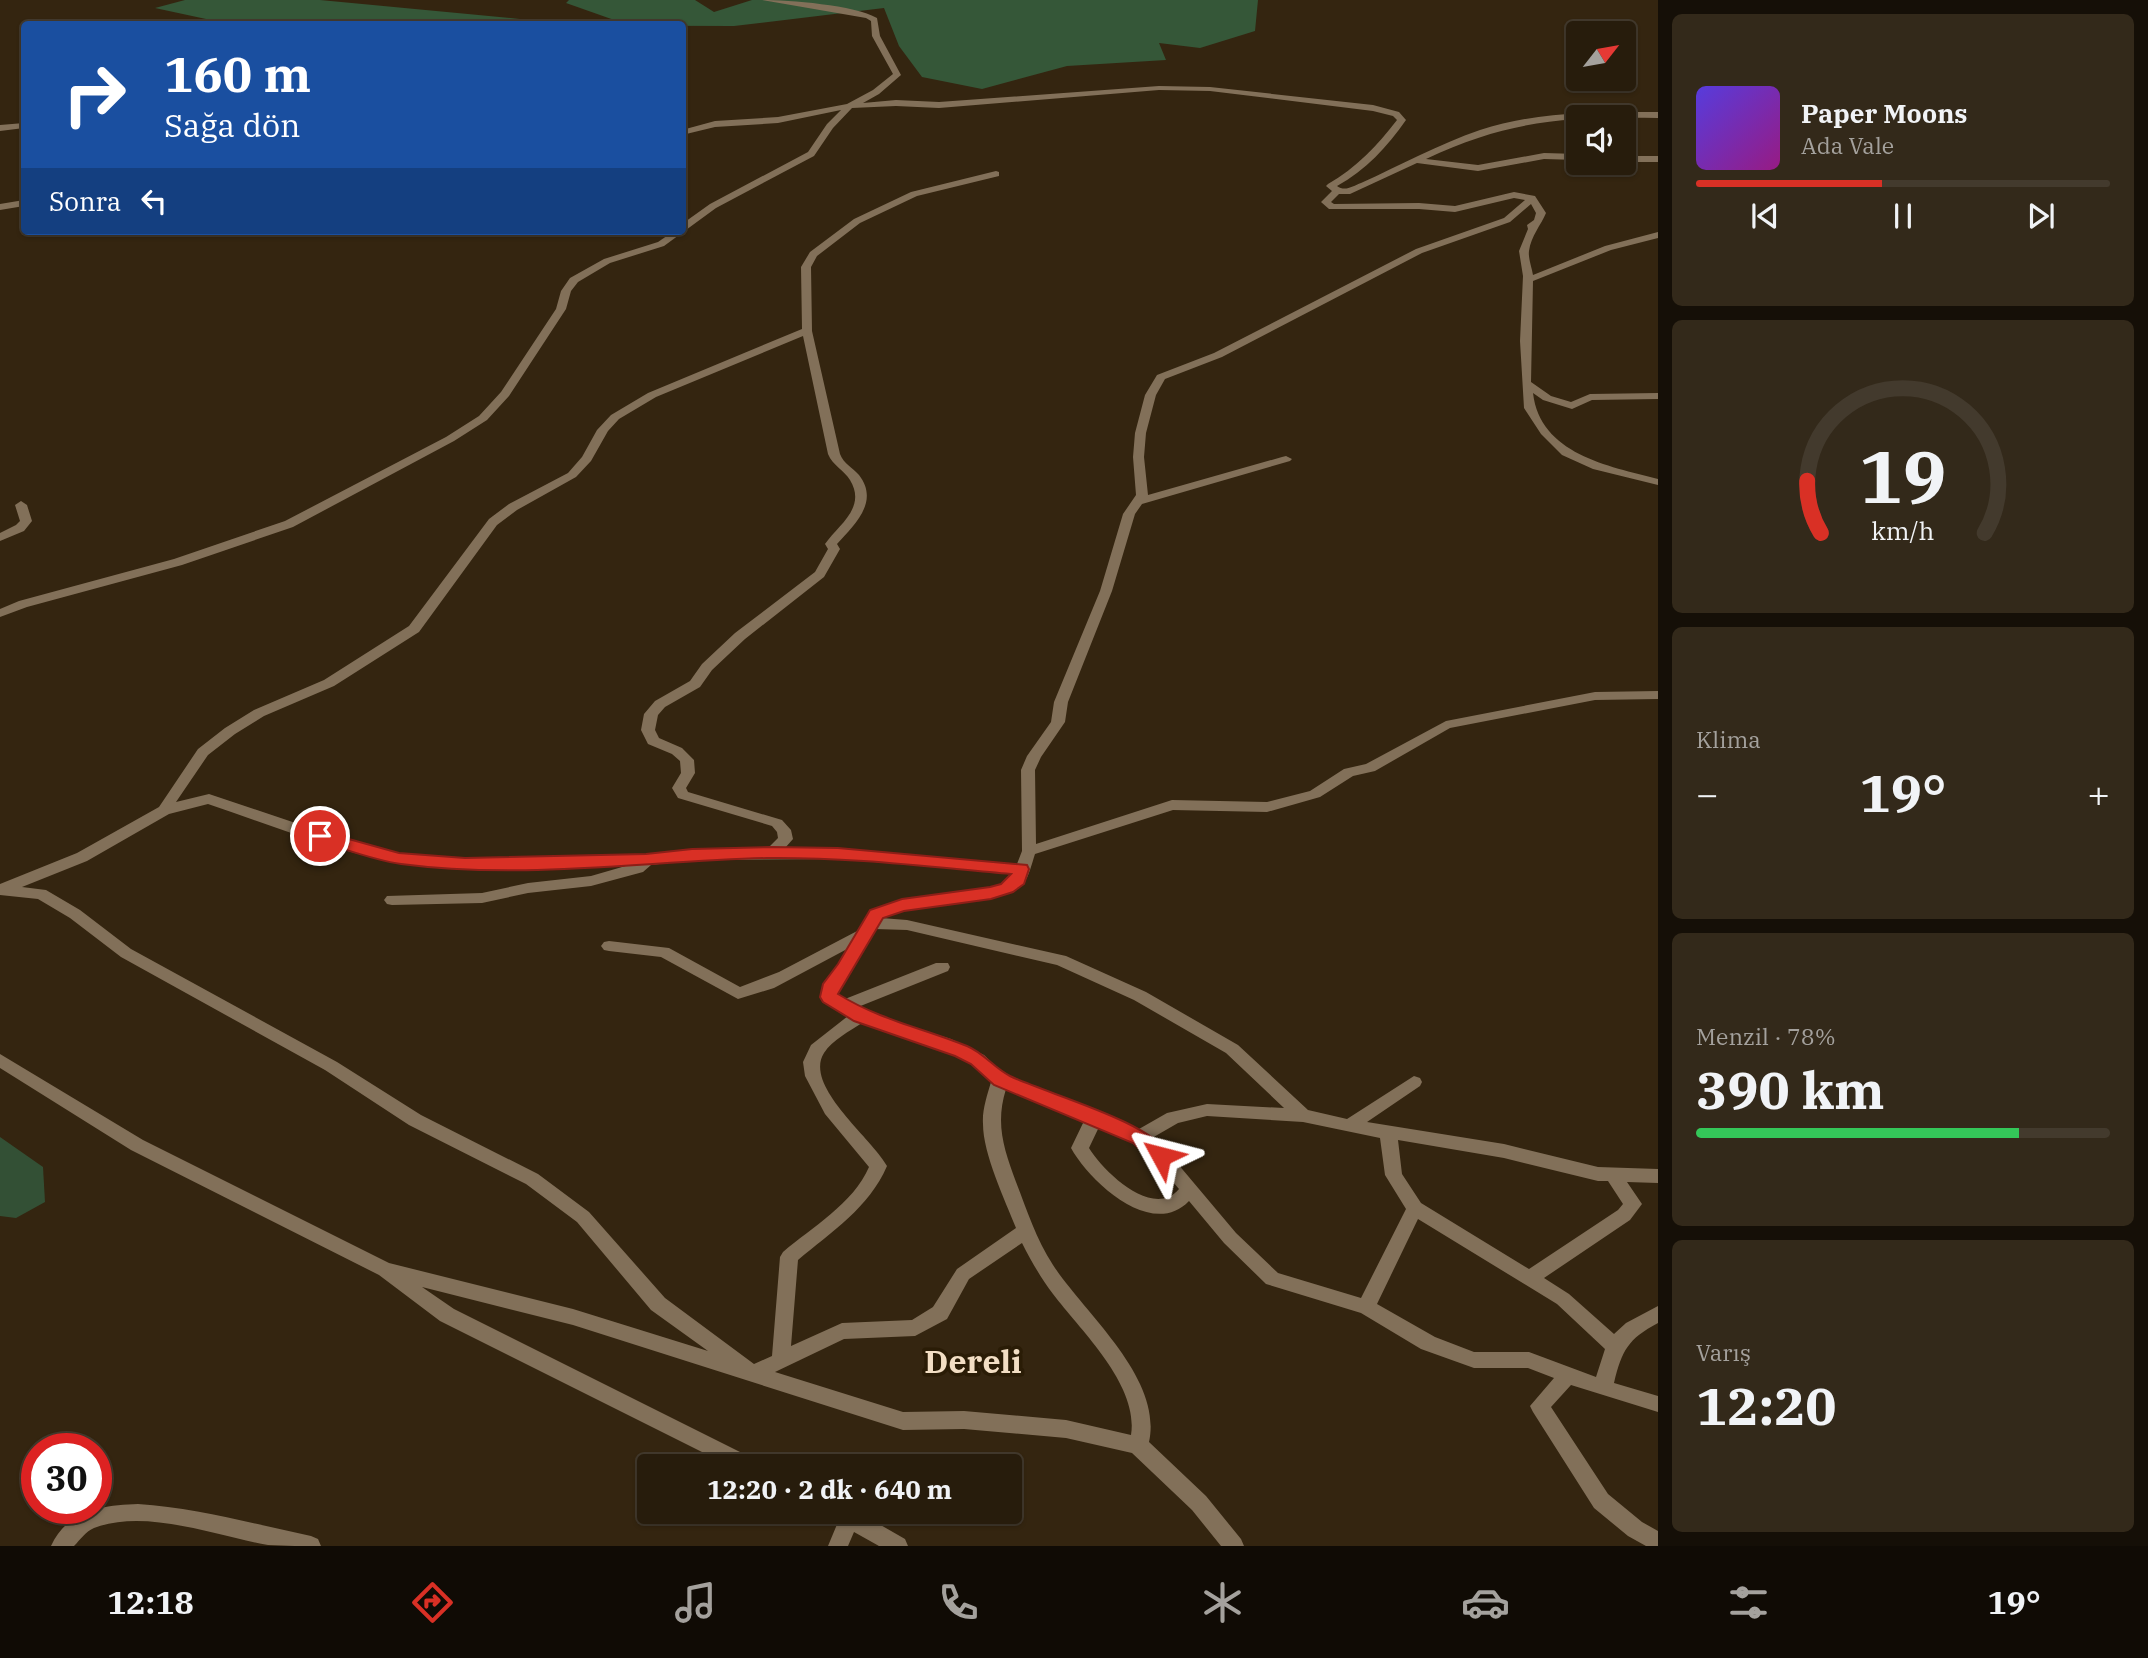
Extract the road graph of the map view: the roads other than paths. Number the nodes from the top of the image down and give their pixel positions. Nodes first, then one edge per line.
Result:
1 (766, 0) edge
2 (850, 106) junction
3 (1658, 115) edge
4 (686, 123) edge
5 (715, 124) junction
6 (21, 126) edge
7 (0, 128) edge
8 (686, 132) edge
9 (1566, 157) edge
10 (1636, 159) edge
11 (1658, 159) edge
12 (1418, 161) junction
13 (996, 174) dead end
14 (1337, 191) junction
15 (1532, 198) junction
16 (21, 204) edge
17 (0, 207) edge
18 (686, 226) edge
19 (674, 235) edge
20 (1658, 235) edge
21 (1528, 279) junction
22 (807, 331) junction
23 (1526, 383) junction
24 (1658, 396) edge
25 (1286, 459) dead end
26 (1658, 482) edge
27 (1140, 501) junction
28 (21, 505) dead end
29 (0, 537) edge
30 (0, 613) edge
31 (1658, 695) edge
32 (164, 810) junction
33 (1029, 851) junction
34 (772, 853) junction
35 (646, 860) junction
36 (1021, 869) junction
37 (0, 890) edge
38 (392, 900) dead end
39 (867, 929) junction
40 (609, 946) dead end
41 (942, 967) dead end
42 (844, 1006) junction
43 (860, 1016) junction
44 (0, 1060) edge
45 (1000, 1080) junction
46 (1414, 1082) dead end
47 (1304, 1115) junction
48 (1095, 1117) junction
49 (1349, 1126) junction
50 (1388, 1132) junction
51 (1140, 1137) junction
52 (1613, 1175) junction
53 (1658, 1175) edge
54 (1189, 1189) junction
55 (1415, 1208) junction
56 (1024, 1233) junction
57 (385, 1270) junction
58 (1530, 1279) junction
59 (1366, 1307) junction
60 (1658, 1314) edge
61 (1614, 1345) junction
62 (781, 1360) junction
63 (752, 1374) junction
64 (1568, 1376) junction
65 (1602, 1388) junction
66 (1658, 1404) edge
67 (1138, 1445) junction
68 (725, 1454) edge
69 (843, 1524) edge
70 (860, 1524) edge
71 (1658, 1542) edge
72 (61, 1546) edge
73 (311, 1546) edge
74 (838, 1546) edge
75 (898, 1546) edge
76 (1234, 1546) edge

1 - 2 street
2 - 5 street
2 - 14 street
2 - 18 street
3 - 12 street
4 - 5 street
5 - 8 street
6 - 7 street
9 - 12 street
10 - 11 street
12 - 14 street
13 - 22 street
14 - 15 street
15 - 21 street
15 - 27 street
16 - 17 street
19 - 30 street
20 - 21 street
21 - 23 street
22 - 32 street
22 - 34 street
23 - 24 street
23 - 26 street
25 - 27 street
27 - 33 street
28 - 29 street
31 - 33 street
32 - 35 street
32 - 37 street
33 - 36 street
34 - 35 street
34 - 36 street
35 - 38 street
36 - 39 street
37 - 63 street
39 - 40 street
39 - 42 street
39 - 47 street
41 - 42 street
42 - 43 street
43 - 45 street
43 - 62 street
44 - 57 street
45 - 48 street
45 - 56 street
46 - 49 street
47 - 49 street
47 - 51 street
48 - 51 street
48 - 54 street
49 - 50 street
50 - 52 street
50 - 55 street
51 - 54 street
52 - 53 street
52 - 58 street
54 - 59 street
55 - 58 street
55 - 59 street
56 - 62 street
56 - 67 street
57 - 63 street
57 - 68 street
58 - 61 street
59 - 64 street
60 - 61 street
61 - 65 street
62 - 63 street
63 - 67 street
64 - 65 street
64 - 71 street
65 - 66 street
67 - 76 street
69 - 74 street
70 - 75 street
72 - 73 street

